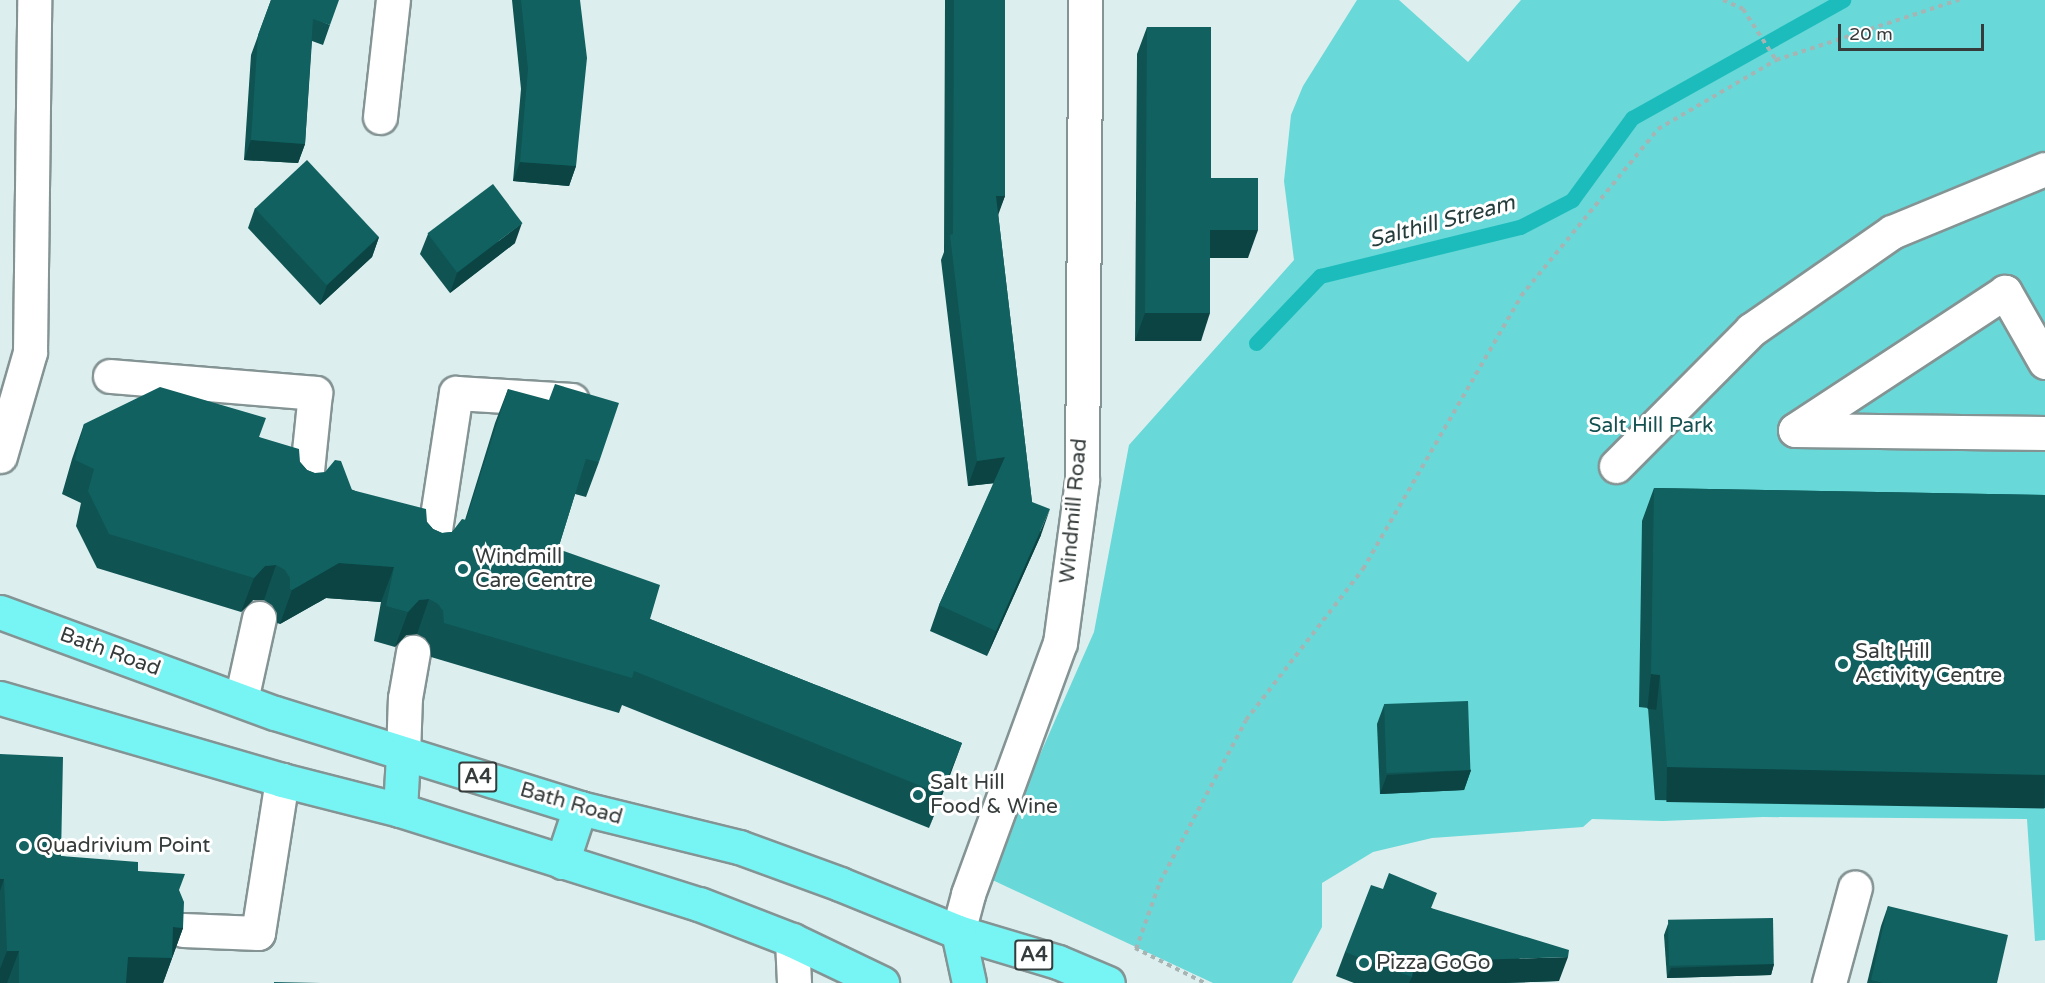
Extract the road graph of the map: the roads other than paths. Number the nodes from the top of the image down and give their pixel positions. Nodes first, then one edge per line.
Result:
1 (34, 0) edge
2 (393, 0) edge
3 (1085, 0) edge
4 (380, 117) dead end
5 (2045, 169) edge
6 (2045, 362) edge
7 (110, 376) dead end
8 (572, 400) edge
9 (2045, 433) edge
10 (0, 456) edge
11 (1616, 466) dead end
12 (305, 489) edge
13 (432, 549) edge
14 (0, 612) edge
15 (259, 618) dead end
16 (413, 652) dead end
17 (0, 698) edge
18 (241, 700) junction
19 (0, 707) edge
20 (40, 711) junction
21 (403, 753) junction
22 (282, 780) junction
23 (580, 808) junction
24 (400, 810) junction
25 (562, 862) junction
26 (1855, 887) dead end
27 (183, 930) edge
28 (958, 932) junction
29 (792, 940) junction
30 (794, 983) edge
31 (882, 983) edge
32 (969, 983) edge
33 (1108, 983) edge
34 (1829, 983) edge

1 - 10 street
2 - 4 street
3 - 28 street, Windmill Road
5 - 11 street
6 - 9 street
7 - 12 street
8 - 13 street
14 - 18 main road, Bath Road / A4
15 - 18 street
16 - 21 street
17 - 20 main road
18 - 21 main road, Bath Road / A4
19 - 20 main road
20 - 22 main road
21 - 23 main road, Bath Road / A4
21 - 24 main road
22 - 24 main road
22 - 27 street
23 - 25 main road
23 - 28 main road, Bath Road / A4
24 - 25 main road
25 - 29 main road
26 - 34 street
28 - 32 main road
28 - 33 main road, Bath Road / A4
29 - 30 street
29 - 31 main road

